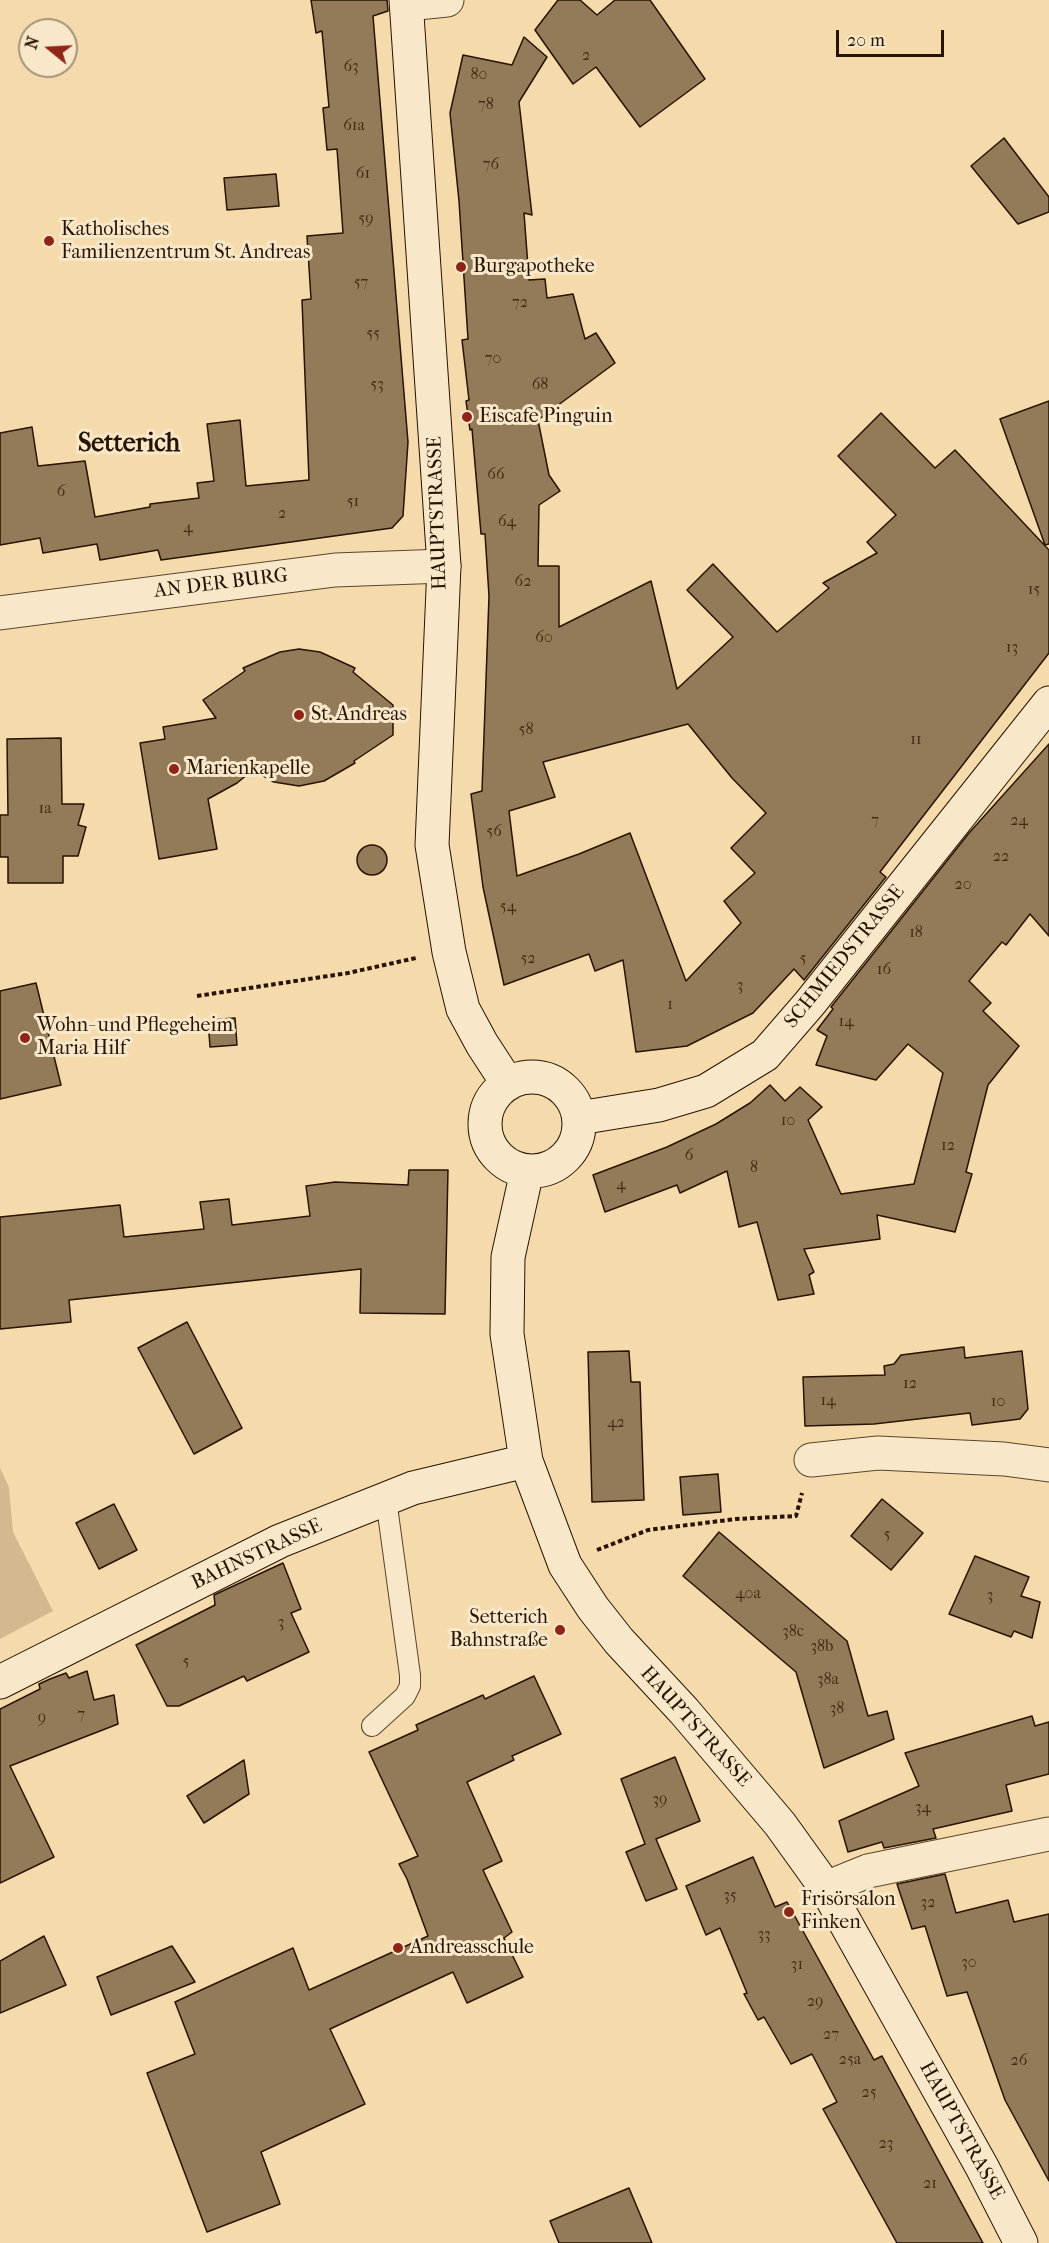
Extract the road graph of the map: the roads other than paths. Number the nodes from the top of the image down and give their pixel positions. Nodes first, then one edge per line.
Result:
1 (447, 0) edge
2 (407, 2) edge
3 (444, 566) junction
4 (0, 613) edge
5 (1049, 703) edge
6 (508, 1084) junction
7 (579, 1118) junction
8 (527, 1171) junction
9 (811, 1460) road end
10 (526, 1461) junction
11 (1049, 1465) edge
12 (386, 1499) junction
13 (0, 1682) edge
14 (372, 1726) dead end
15 (1049, 1834) edge
16 (826, 1888) junction
17 (1021, 2243) edge

1 - 2 main road
2 - 3 main road, HAUPTSTRASSE
3 - 4 main road, AN DER BURG
3 - 6 main road, HAUPTSTRASSE
5 - 7 main road, SCHMIEDSTRASSE
6 - 7 main road
6 - 8 main road
7 - 8 main road
8 - 10 main road, HAUPTSTRASSE
9 - 11 main road
10 - 12 main road, BAHNSTRASSE
10 - 16 main road, HAUPTSTRASSE
12 - 13 main road, BAHNSTRASSE
12 - 14 lane
15 - 16 main road
16 - 17 main road, HAUPTSTRASSE

